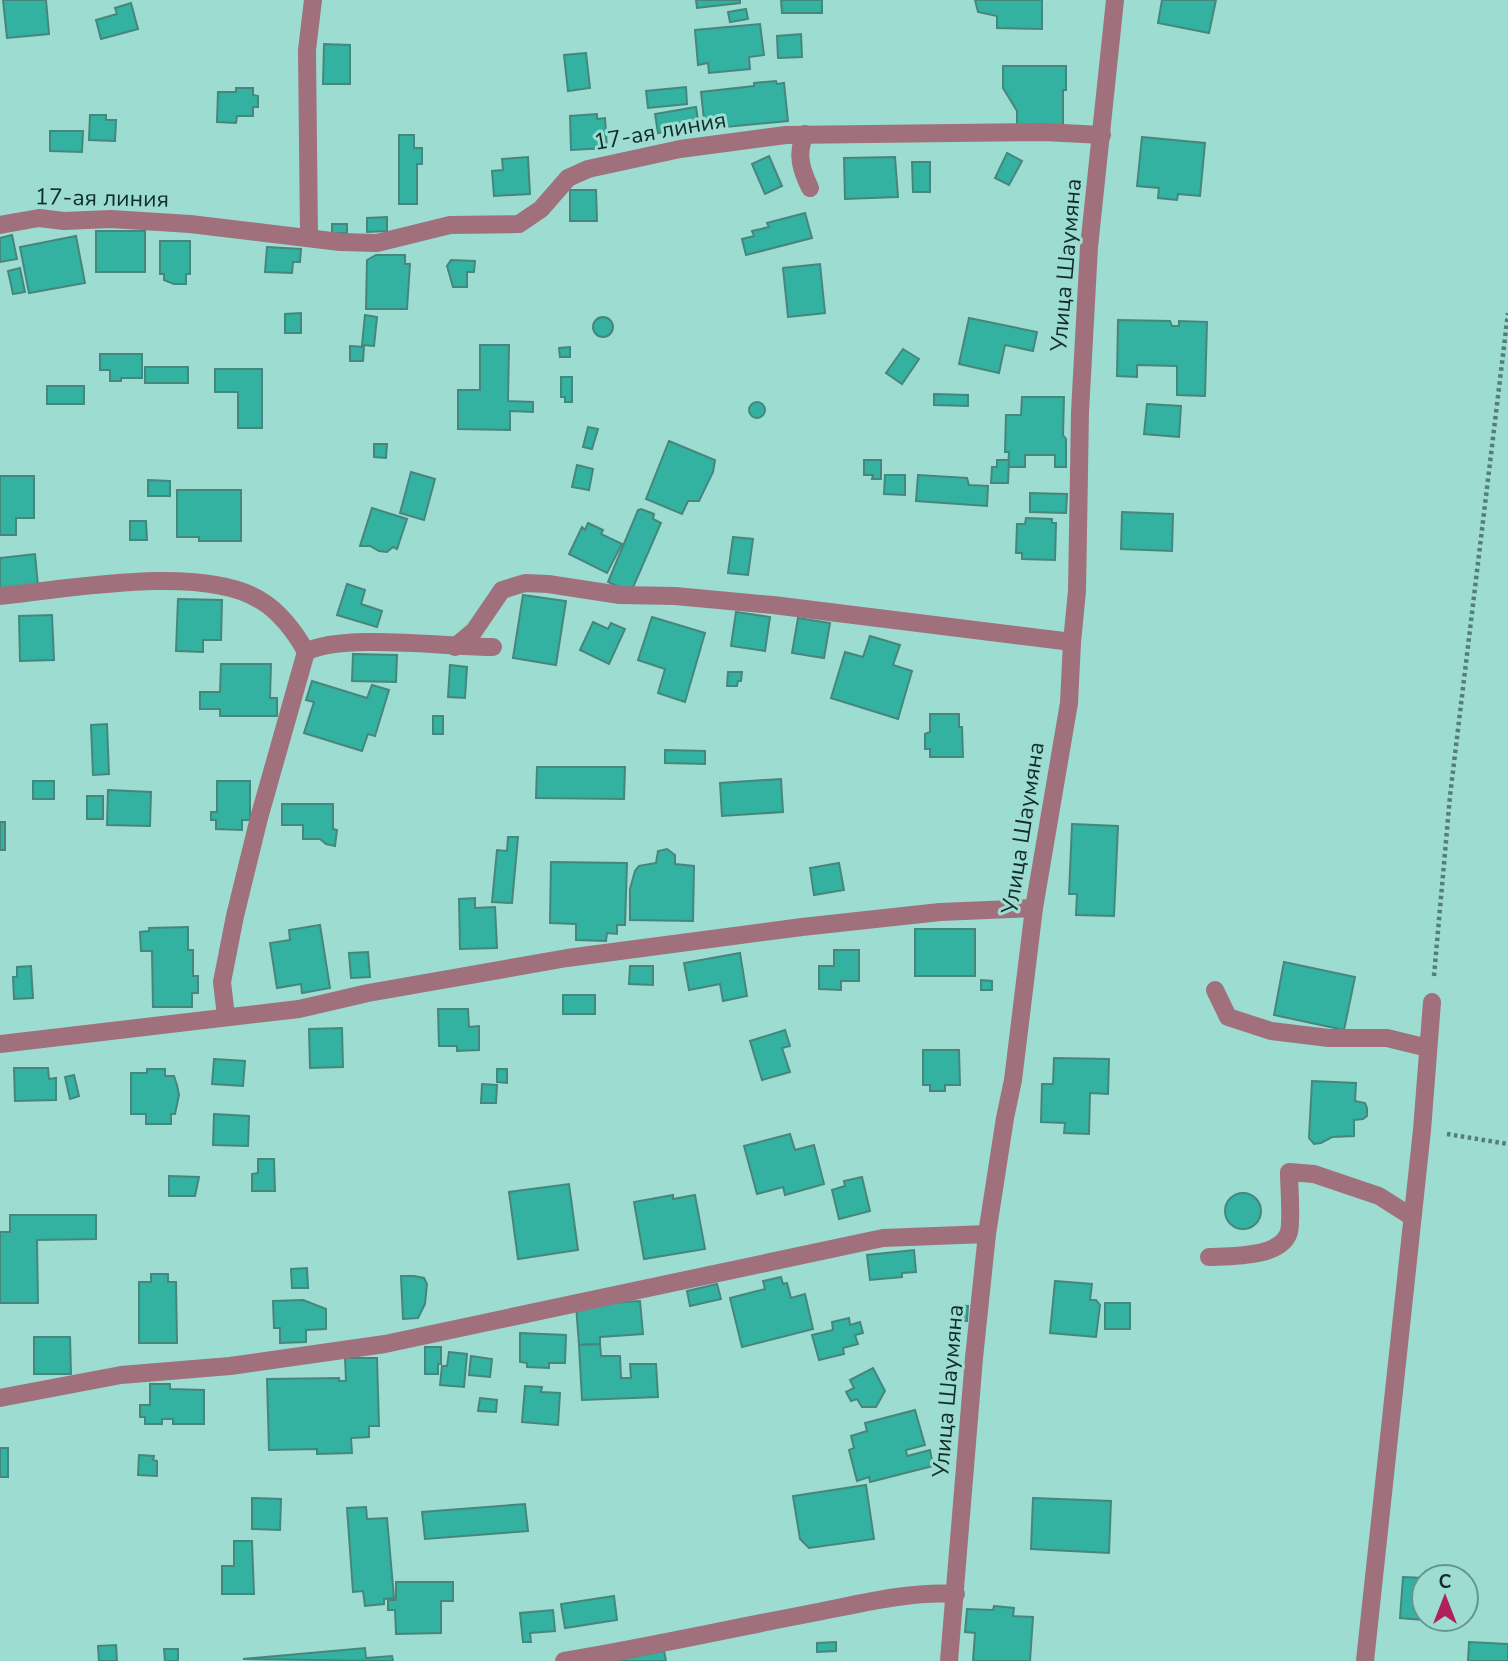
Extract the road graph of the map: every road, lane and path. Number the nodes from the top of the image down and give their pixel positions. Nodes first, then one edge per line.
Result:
1 (313, 0) edge
2 (1115, 0) edge
3 (804, 134) junction
4 (1102, 135) junction
5 (810, 188) dead end
6 (0, 225) edge
7 (309, 238) junction
8 (1508, 313) edge
9 (0, 596) edge
10 (1072, 642) junction
11 (455, 647) junction
12 (493, 647) dead end
13 (306, 652) junction
14 (1034, 908) junction
15 (1215, 990) dead end
16 (1432, 1002) joint
17 (226, 1016) junction
18 (0, 1044) edge
19 (1428, 1048) junction
20 (1422, 1130) junction
21 (1508, 1144) edge
22 (1412, 1217) junction
23 (987, 1234) junction
24 (1209, 1257) dead end
25 (0, 1398) edge
26 (956, 1594) junction
27 (564, 1661) edge
28 (949, 1661) edge
29 (1365, 1661) edge

1 - 7 street
2 - 4 street, Улица Шаумяна
3 - 4 street, 17-ая линия
3 - 5 street
3 - 7 street, 17-ая линия
4 - 10 street, Улица Шаумяна
6 - 7 street, 17-ая линия
8 - 16 path
9 - 13 street
10 - 11 street
10 - 14 street, Улица Шаумяна
11 - 12 street
11 - 13 street
13 - 17 street
14 - 17 street
14 - 23 street, Улица Шаумяна
15 - 19 street
16 - 19 street
17 - 18 street
19 - 20 street
20 - 21 path
20 - 22 street
22 - 24 street
22 - 29 street
23 - 25 street
23 - 26 street, Улица Шаумяна
26 - 27 street
26 - 28 street, Улица Шаумяна

